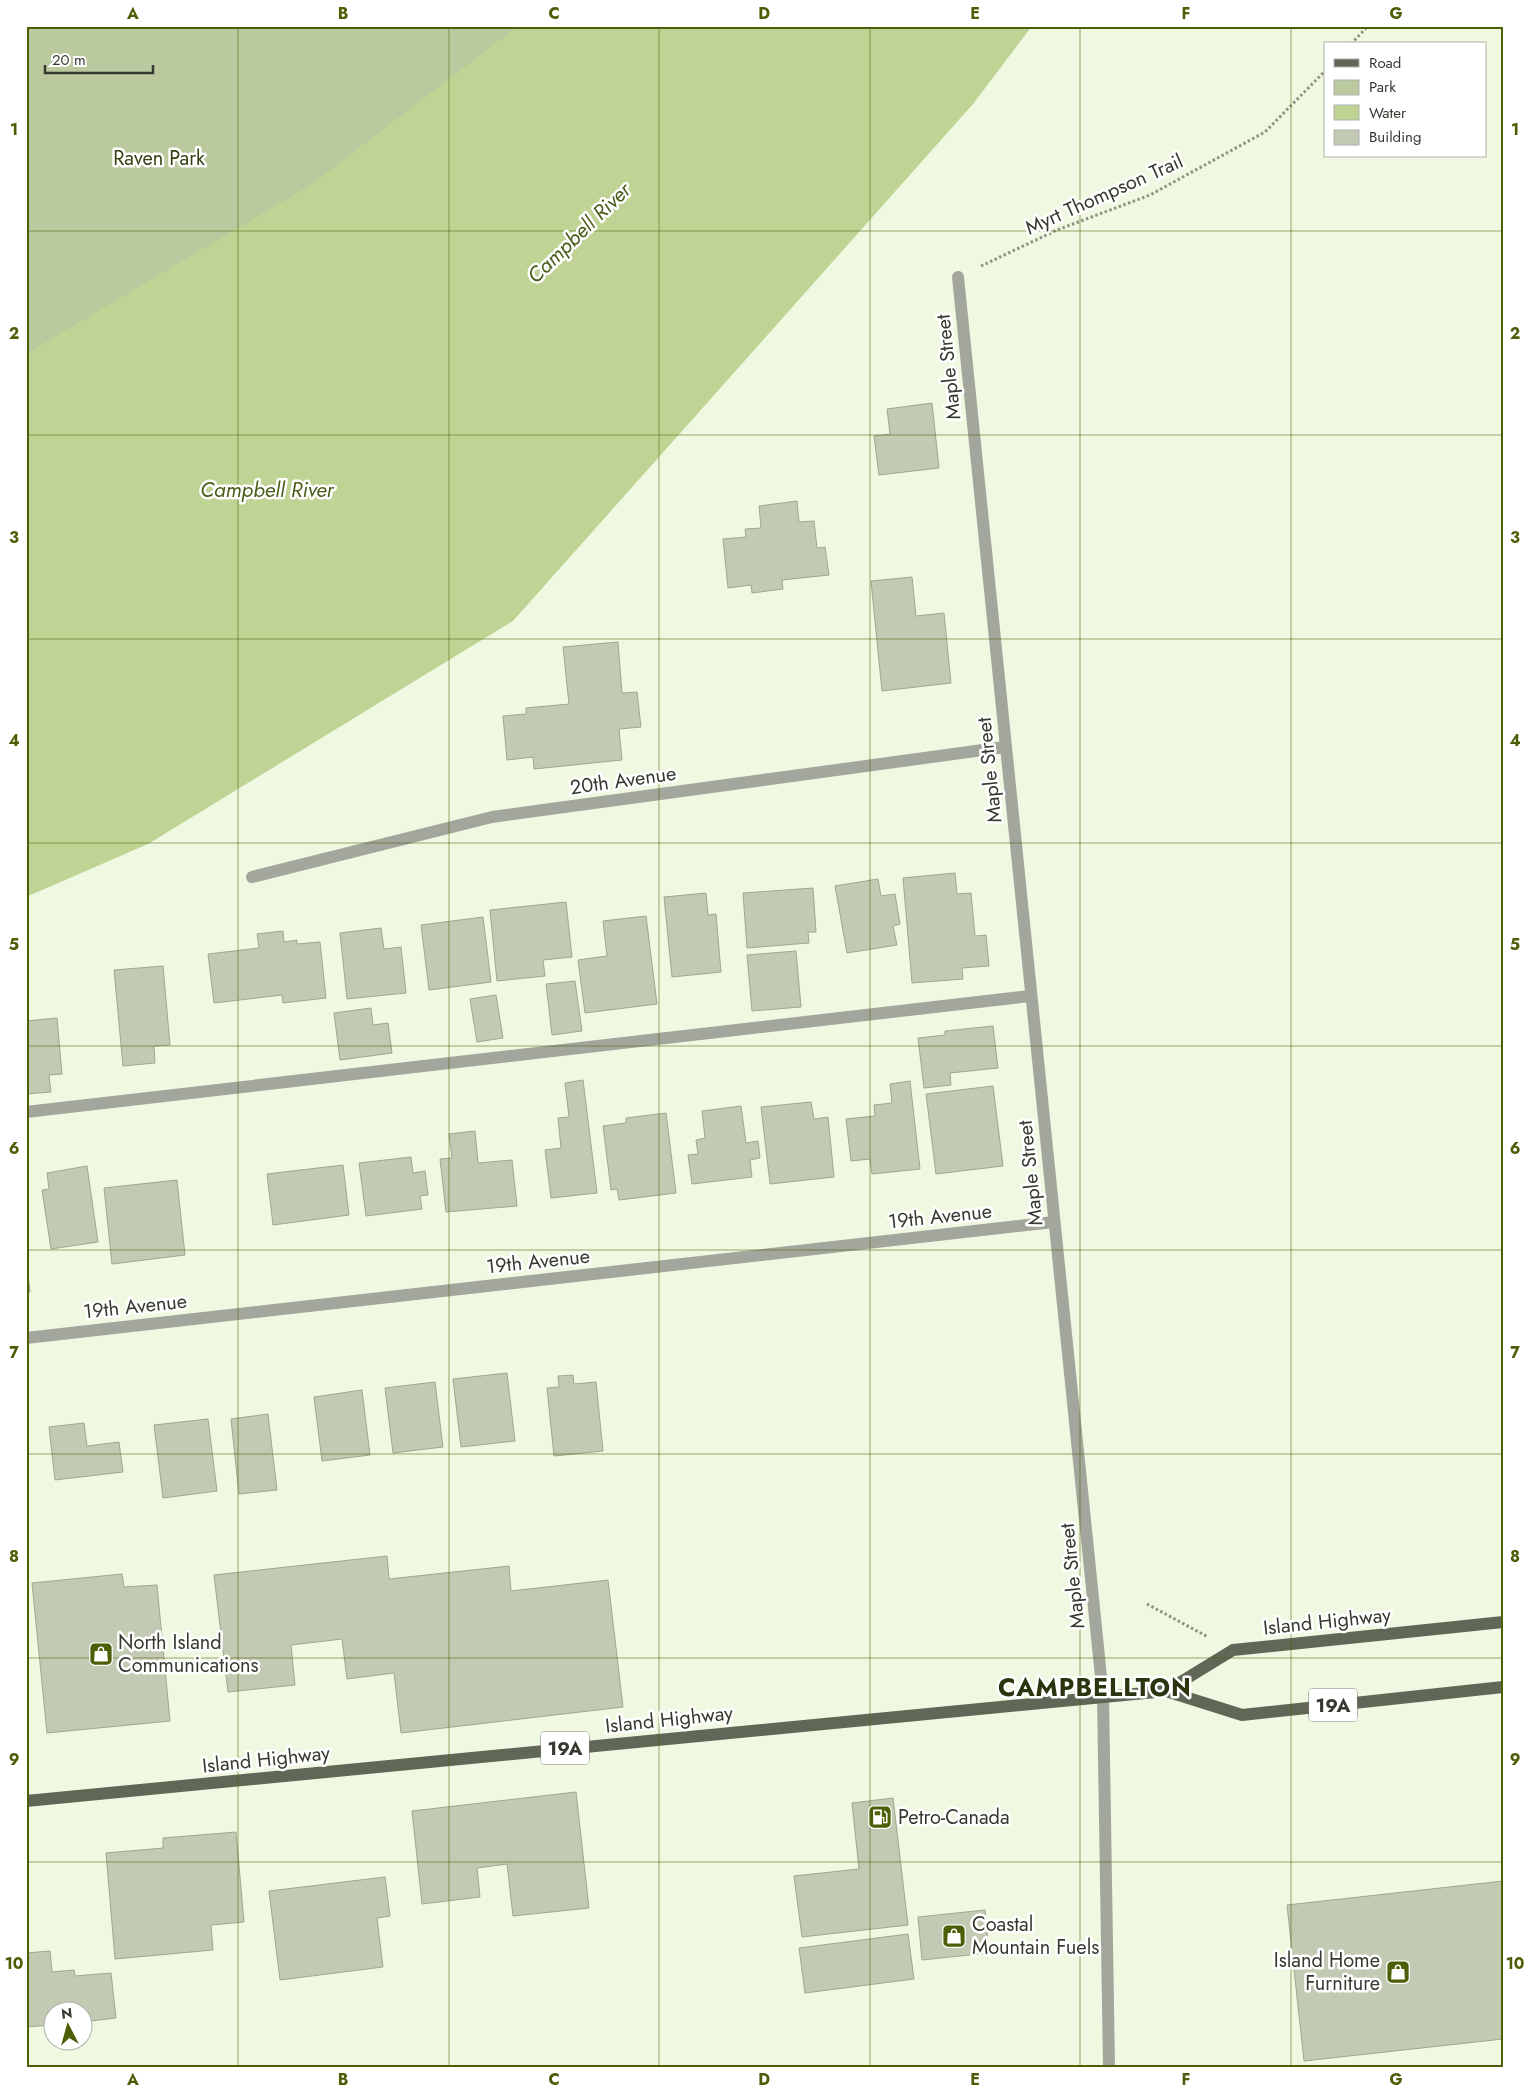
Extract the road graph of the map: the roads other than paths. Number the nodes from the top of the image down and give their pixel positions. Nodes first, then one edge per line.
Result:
1 (958, 277) road end
2 (1005, 746) junction
3 (252, 877) dead end
4 (1030, 996) junction
5 (26, 1112) edge
6 (1054, 1222) junction
7 (26, 1338) edge
8 (1503, 1622) edge
9 (1503, 1687) edge
10 (1166, 1691) junction
11 (1103, 1696) junction
12 (26, 1801) edge
13 (1109, 2067) edge

1 - 2 street, Maple Street
2 - 3 street, 20th Avenue
2 - 4 street, Maple Street
4 - 5 street
4 - 6 street, Maple Street
6 - 7 street, 19th Avenue
6 - 11 street, Maple Street
8 - 10 main road, Island Highway / 19A
9 - 10 main road, Island Highway / 19A
10 - 11 main road, Island Highway / 19A
11 - 12 main road, Island Highway / 19A
11 - 13 street, Maple Street

